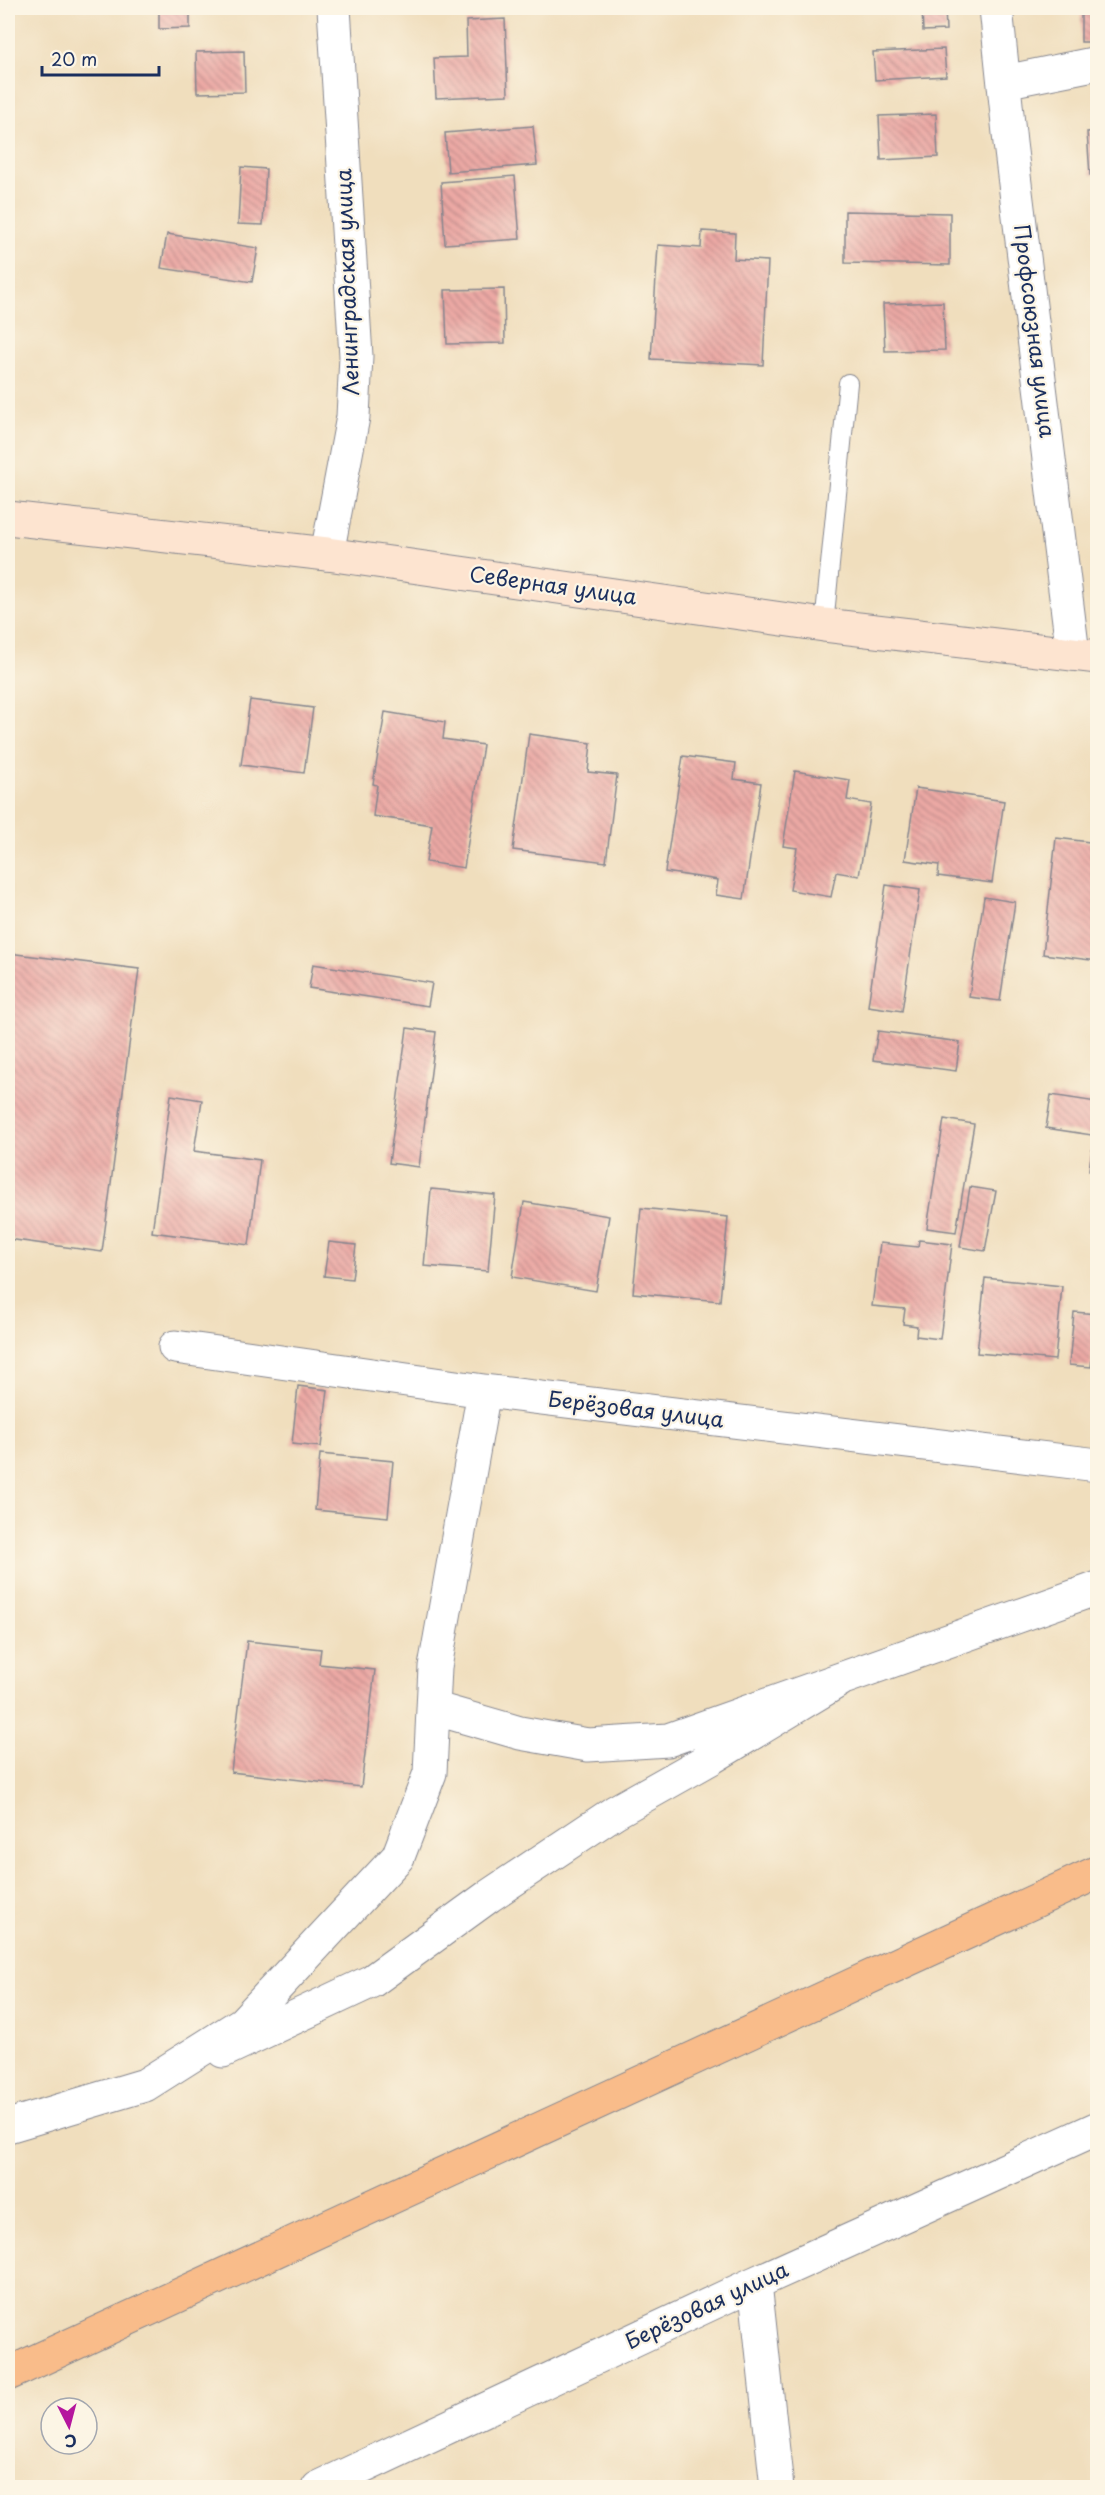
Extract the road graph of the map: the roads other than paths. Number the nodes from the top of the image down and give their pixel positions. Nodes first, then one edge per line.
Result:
1 (334, 8) edge
2 (996, 8) edge
3 (1098, 63) edge
4 (1004, 82) junction
5 (848, 383) dead end
6 (8, 518) edge
7 (327, 554) junction
8 (824, 625) junction
9 (1085, 655) edge
10 (175, 1347) dead end
11 (484, 1391) junction
12 (1098, 1465) edge
13 (1098, 1588) edge
14 (840, 1680) junction
15 (433, 1708) junction
16 (1098, 1872) edge
17 (145, 2085) junction
18 (8, 2126) edge
19 (1098, 2128) edge
20 (755, 2283) junction
21 (8, 2374) edge
22 (318, 2487) edge
23 (777, 2487) edge

1 - 7 street, Ленинградская улица
2 - 4 street, Профсоюзная улица
3 - 4 street
4 - 9 street, Профсоюзная улица
5 - 8 lane
6 - 7 street, Северная улица
7 - 8 street, Северная улица
8 - 9 street, Северная улица
10 - 11 street, Берёзовая улица
11 - 12 street, Берёзовая улица
11 - 15 street
13 - 14 street
14 - 15 street
14 - 17 street
15 - 17 street
16 - 21 highway
17 - 18 street
19 - 20 street, Берёзовая улица
20 - 22 street, Берёзовая улица
20 - 23 street

